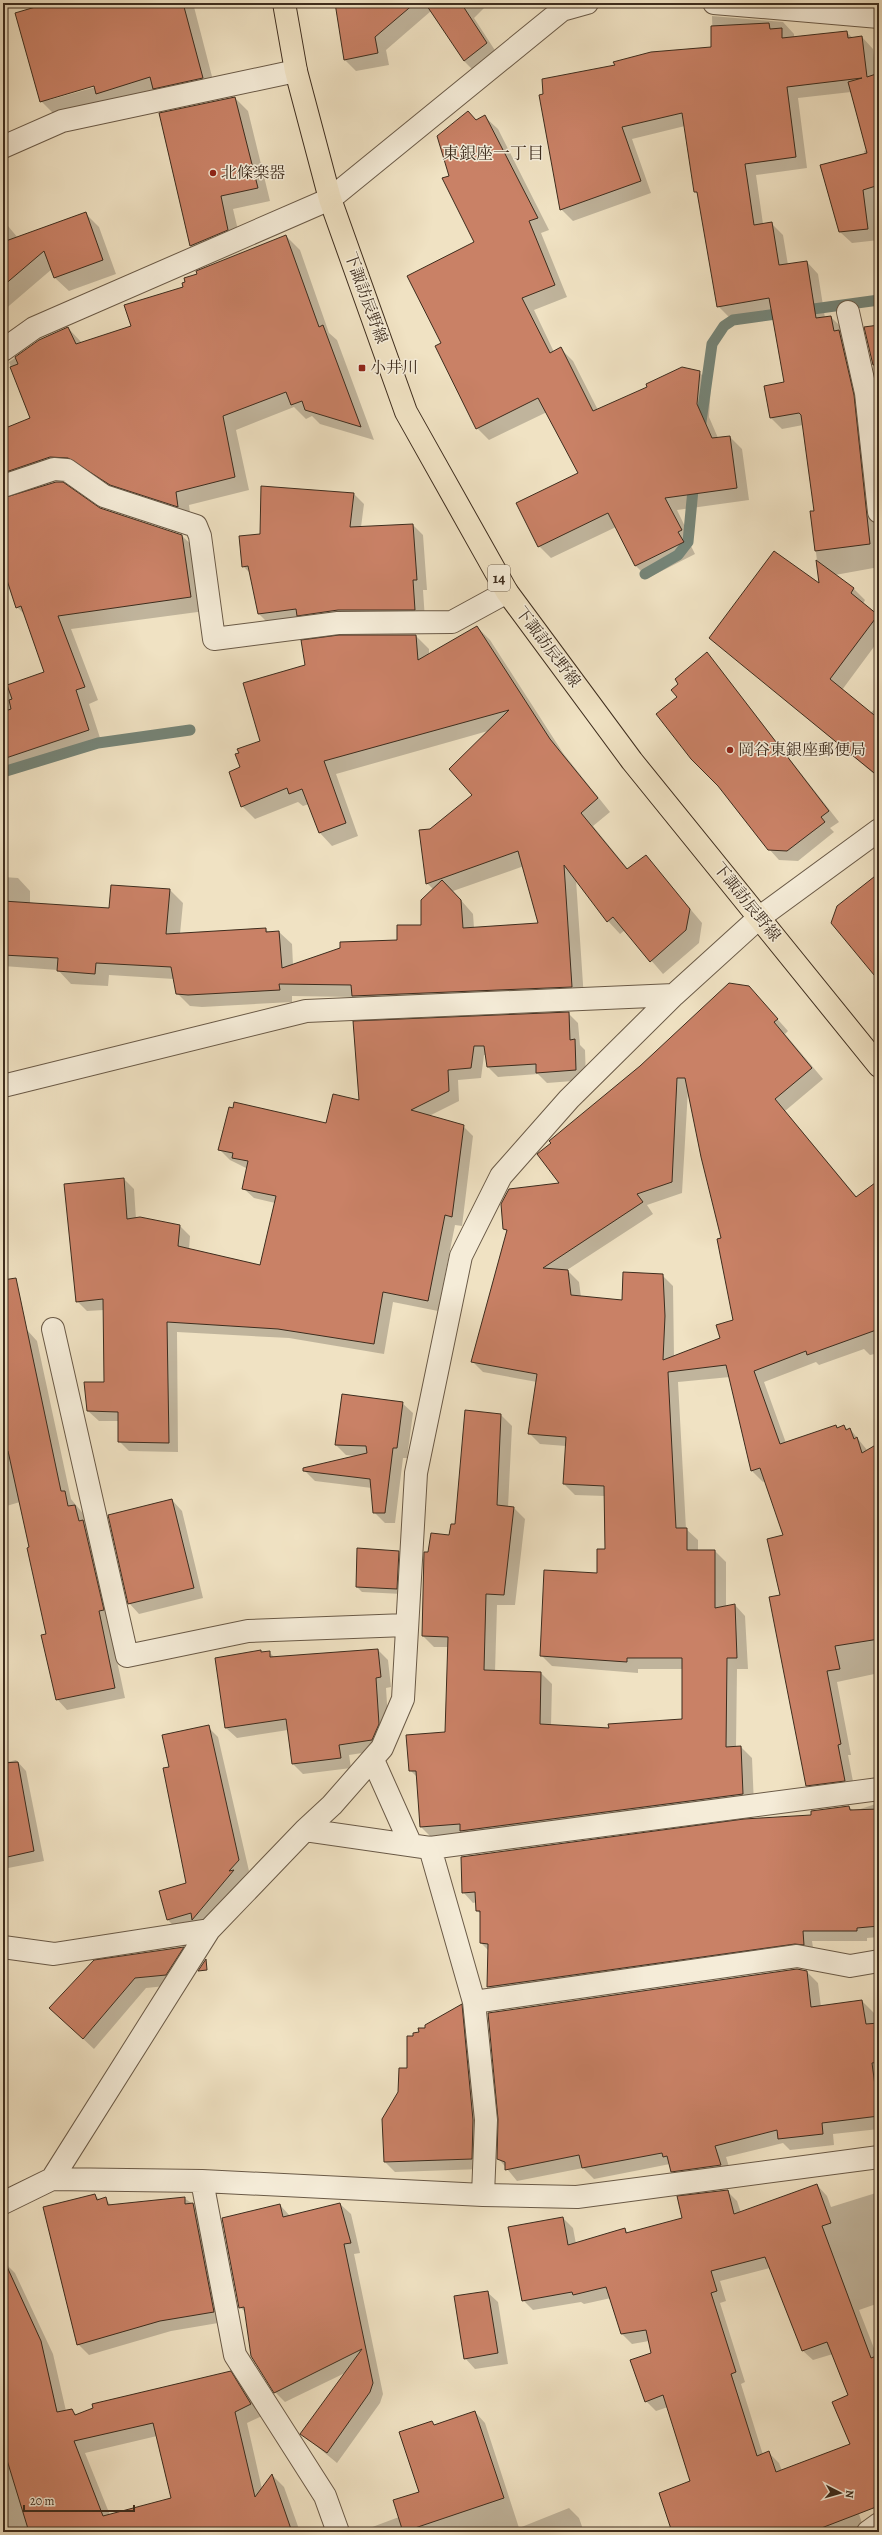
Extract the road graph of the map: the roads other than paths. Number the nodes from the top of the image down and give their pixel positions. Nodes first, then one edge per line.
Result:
1 (284, 3) edge
2 (587, 3) edge
3 (714, 3) edge
4 (879, 17) edge
5 (296, 71) junction
6 (3, 147) edge
7 (330, 199) junction
8 (848, 312) dead end
9 (3, 350) edge
10 (3, 486) edge
11 (879, 512) edge
12 (507, 592) junction
13 (879, 830) edge
14 (760, 917) junction
15 (674, 995) junction
16 (879, 1066) edge
17 (3, 1086) edge
18 (53, 1329) dead end
19 (406, 1625) junction
20 (373, 1760) junction
21 (879, 1789) edge
22 (305, 1830) junction
23 (420, 1846) junction
24 (209, 1930) junction
25 (3, 1947) edge
26 (879, 1961) edge
27 (474, 2002) junction
28 (879, 2157) edge
29 (52, 2179) junction
30 (202, 2181) junction
31 (484, 2195) junction
32 (3, 2203) edge
33 (879, 2524) edge
34 (338, 2532) edge
35 (868, 2532) edge

1 - 5 main road, 下諏訪辰野線 / 14
2 - 7 street
3 - 4 street
5 - 6 street
5 - 7 main road, 下諏訪辰野線 / 14
7 - 9 street
7 - 12 main road, 下諏訪辰野線 / 14
8 - 11 street
10 - 12 street
12 - 14 main road, 下諏訪辰野線 / 14
13 - 14 street
14 - 15 street
14 - 16 main road, 下諏訪辰野線 / 14
15 - 17 street
15 - 19 street
18 - 19 street
19 - 20 street
20 - 22 street
20 - 23 street
21 - 23 street
22 - 23 street
22 - 24 street
23 - 27 street
24 - 25 street
24 - 29 street
26 - 27 street
27 - 31 street
28 - 31 street
29 - 30 street
29 - 32 street
30 - 31 street
30 - 34 street
33 - 35 street

